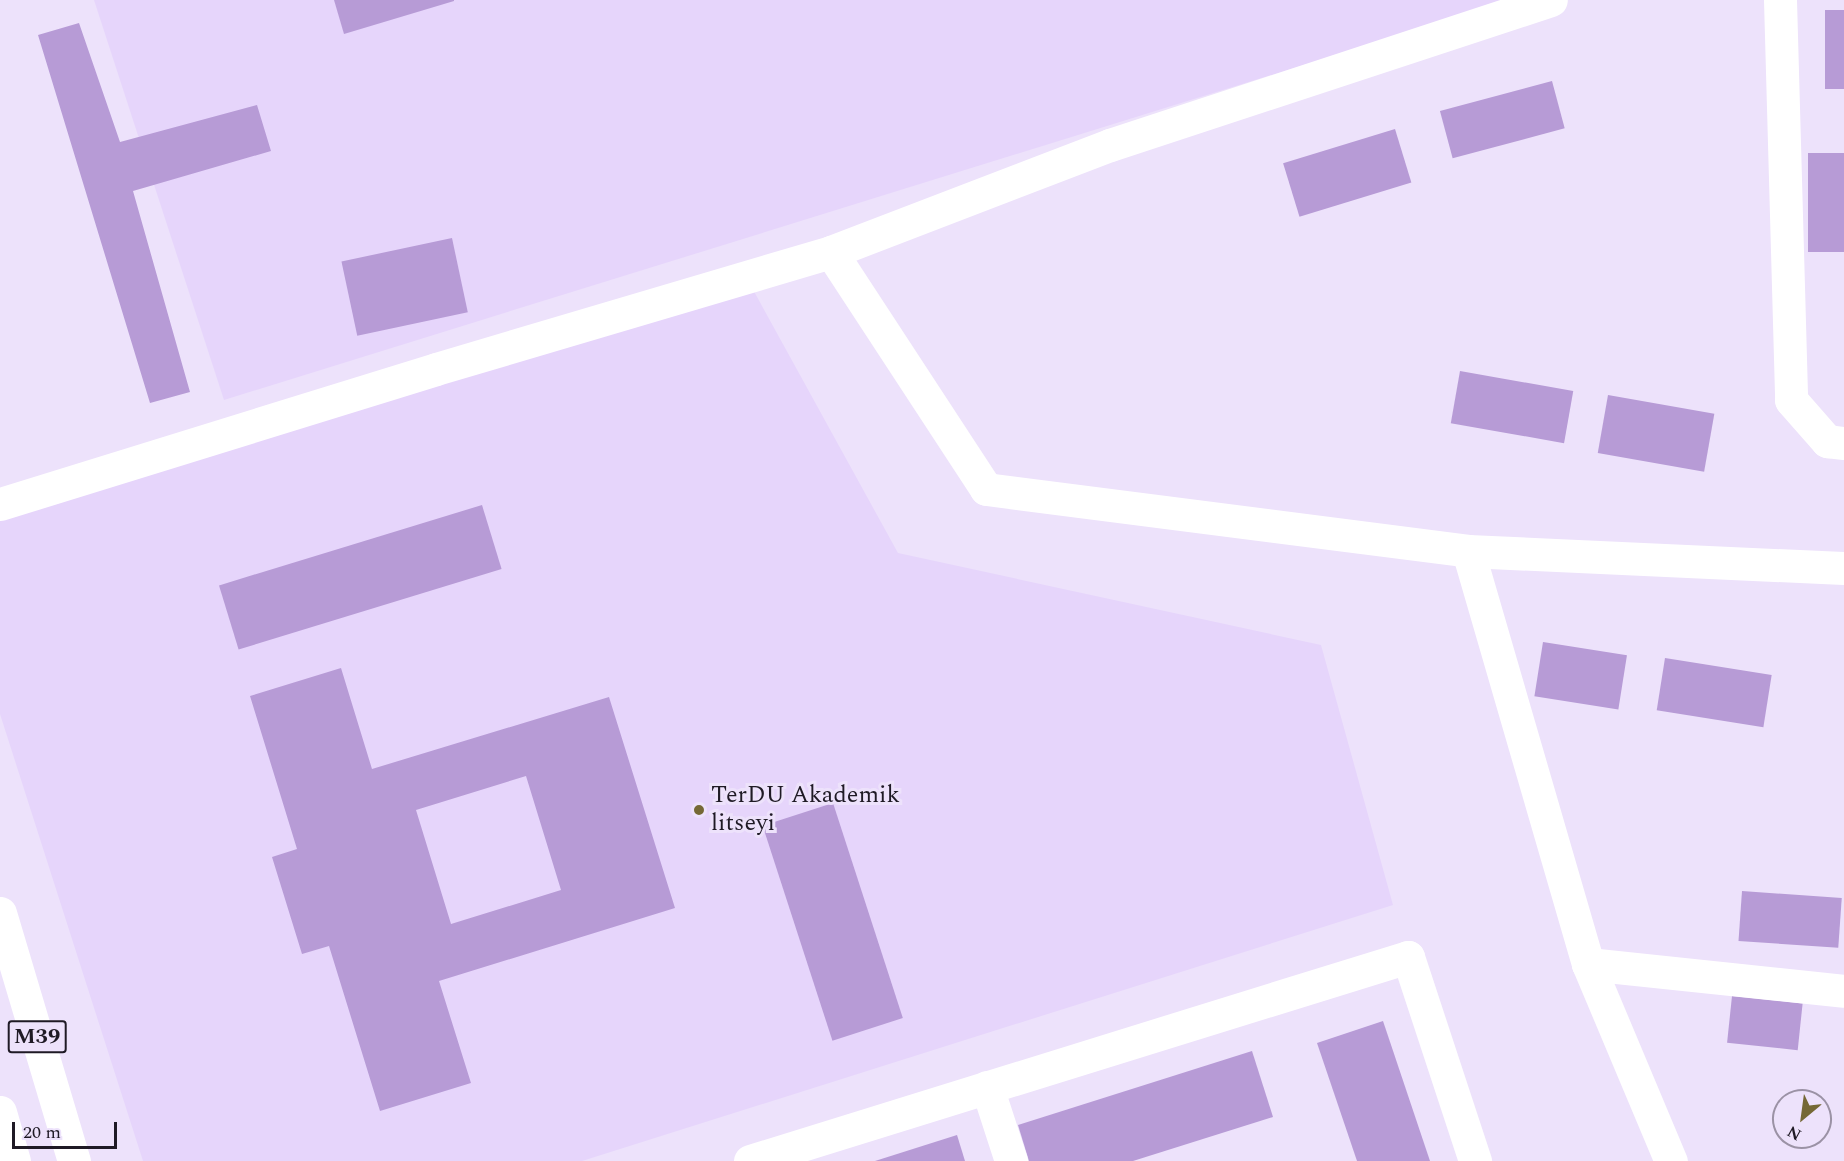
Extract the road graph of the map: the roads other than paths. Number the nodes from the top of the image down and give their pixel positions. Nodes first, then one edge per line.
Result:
1 (1551, 0) edge
2 (1780, 0) edge
3 (831, 252) junction
4 (1844, 443) edge
5 (0, 504) edge
6 (1468, 551) junction
7 (1844, 568) edge
8 (0, 914) edge
9 (1588, 964) junction
10 (1844, 991) edge
11 (987, 1087) junction
12 (0, 1112) edge
13 (14, 1161) edge
14 (74, 1161) edge
15 (750, 1161) edge
16 (1011, 1161) edge
17 (1475, 1161) edge
18 (1671, 1161) edge

1 - 3 main road
2 - 4 main road
3 - 5 main road
3 - 6 main road
6 - 7 main road
6 - 9 main road
8 - 14 main road, M39
9 - 10 main road
9 - 18 main road
11 - 15 main road
11 - 16 main road
11 - 17 main road
12 - 13 main road

